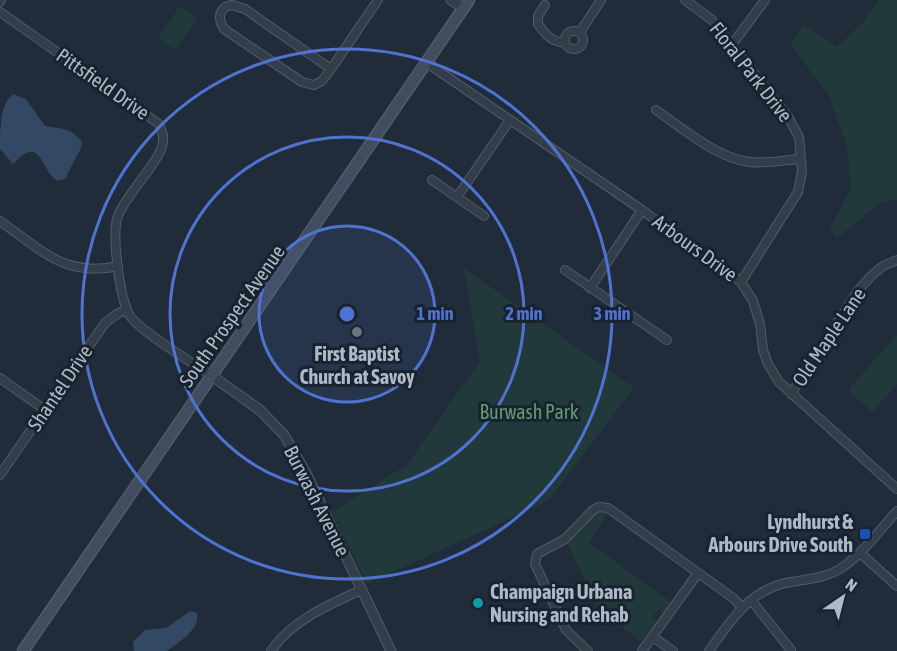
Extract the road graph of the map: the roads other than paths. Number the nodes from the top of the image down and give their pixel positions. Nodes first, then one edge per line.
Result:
1 (378, 0) edge
2 (451, 0) edge
3 (601, 0) edge
4 (685, 0) edge
5 (765, 0) edge
6 (467, 4) edge
7 (545, 5) dead end
8 (0, 12) edge
9 (580, 32) junction
10 (565, 42) junction
11 (731, 46) junction
12 (427, 63) junction
13 (331, 69) junction
14 (656, 110) dead end
15 (510, 120) junction
16 (801, 159) junction
17 (432, 180) dead end
18 (457, 197) junction
19 (642, 210) junction
20 (484, 216) dead end
21 (0, 221) edge
22 (897, 260) edge
23 (118, 266) junction
24 (565, 270) dead end
25 (741, 282) junction
26 (590, 288) junction
27 (127, 309) junction
28 (667, 340) dead end
29 (212, 376) junction
30 (0, 378) edge
31 (791, 394) junction
32 (45, 410) junction
33 (0, 476) edge
34 (897, 489) edge
35 (897, 511) edge
36 (860, 553) junction
37 (698, 573) junction
38 (897, 586) edge
39 (362, 590) junction
40 (750, 600) junction
41 (742, 607) junction
42 (653, 638) junction
43 (791, 650) edge
44 (23, 651) edge
45 (270, 651) edge
46 (391, 651) edge
47 (588, 651) edge
48 (642, 651) edge
49 (673, 651) edge
50 (709, 651) edge

1 - 13 street
2 - 6 street
3 - 9 street
4 - 11 street, Floral Park Drive
5 - 11 street
6 - 12 main road, South Prospect Avenue
7 - 10 street
8 - 23 street, Pittsfield Drive
9 - 10 street
9 - 10 street
11 - 16 street, Floral Park Drive
12 - 15 street, Arbours Drive
12 - 29 main road, South Prospect Avenue
13 - 13 street
14 - 16 street
15 - 18 street
15 - 19 street, Arbours Drive
16 - 25 street, Floral Park Drive
17 - 18 street
18 - 20 street
19 - 25 street, Arbours Drive
19 - 26 street
21 - 23 street
22 - 31 street, Old Maple Lane
23 - 27 street, Pittsfield Drive
24 - 26 street
25 - 31 street, Arbours Drive
26 - 28 street
27 - 29 street, Pittsfield Drive
27 - 32 street, Shantel Drive
29 - 39 street, Burwash Avenue
29 - 44 main road, South Prospect Avenue
30 - 32 street
31 - 34 street, Arbours Drive
32 - 33 street, Shantel Drive
35 - 36 street
36 - 38 street
36 - 40 street
37 - 41 street
37 - 42 street
37 - 47 street
39 - 45 street
39 - 46 street, Burwash Avenue
40 - 41 street
40 - 43 street
41 - 50 street
42 - 48 street
42 - 49 street

